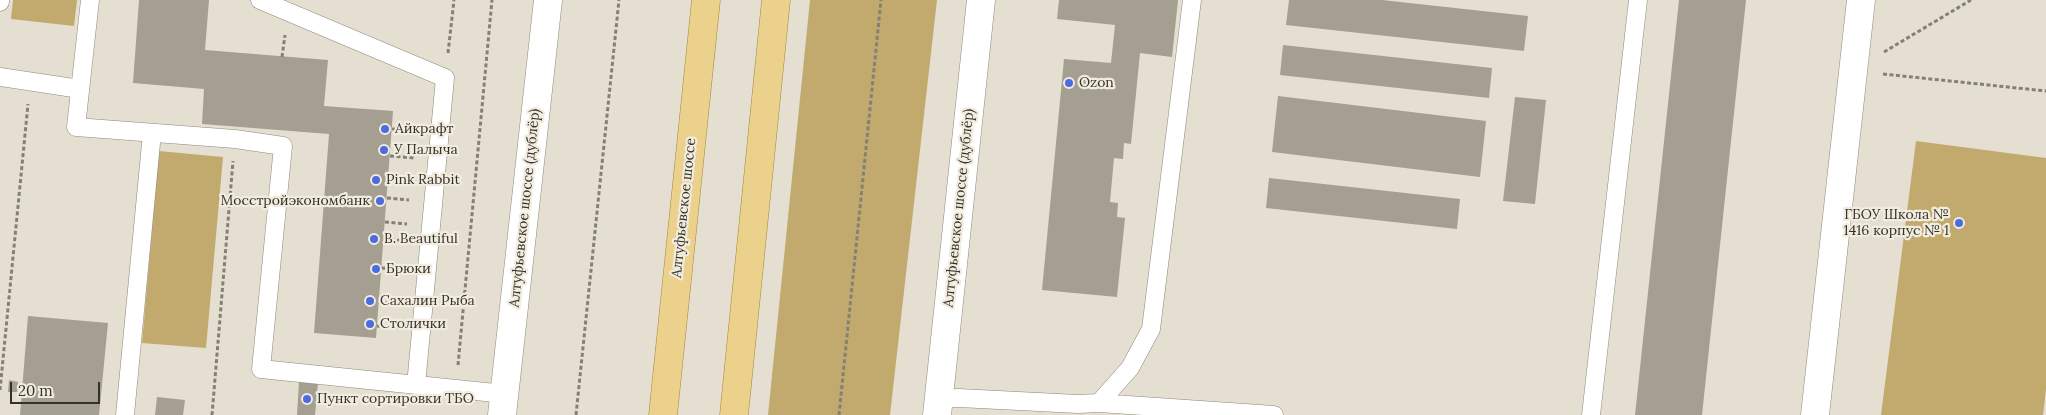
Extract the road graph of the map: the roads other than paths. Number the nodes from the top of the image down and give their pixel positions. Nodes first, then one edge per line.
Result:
1 (90, 0) edge
2 (260, 0) edge
3 (548, 0) edge
4 (706, 0) edge
5 (776, 0) edge
6 (981, 0) edge
7 (1192, 0) edge
8 (1638, 0) edge
9 (1861, 0) edge
10 (0, 77) edge
11 (80, 89) junction
12 (152, 133) junction
13 (416, 385) junction
14 (1099, 403) junction
15 (504, 405) edge
16 (938, 407) edge
17 (125, 415) edge
18 (663, 415) edge
19 (734, 415) edge
20 (1274, 415) edge
21 (1591, 415) edge
22 (1815, 415) edge

1 - 11 lane
2 - 13 lane
3 - 15 street, Алтуфьевское шоссе (дублёр)
4 - 18 main road, Алтуфьевское шоссе
5 - 19 main road
6 - 16 street, Алтуфьевское шоссе (дублёр)
7 - 14 lane
8 - 21 lane
9 - 22 street
10 - 11 lane
11 - 12 lane
12 - 13 lane
12 - 17 lane
13 - 15 lane
14 - 16 lane
14 - 20 lane

